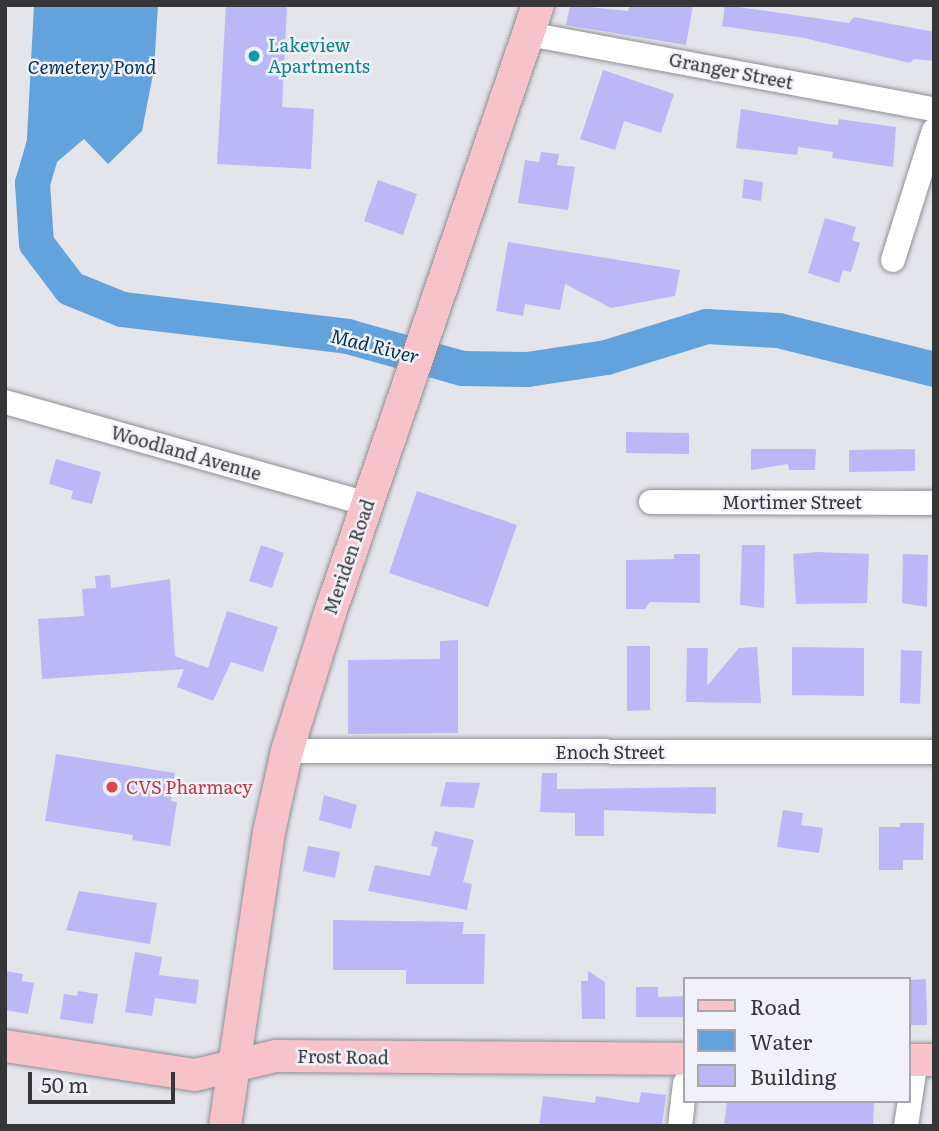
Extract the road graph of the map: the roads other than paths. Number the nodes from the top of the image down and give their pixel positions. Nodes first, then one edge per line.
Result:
1 (533, 20) edge
2 (934, 109) edge
3 (934, 130) edge
4 (893, 260) dead end
5 (5, 402) edge
6 (651, 502) dead end
7 (934, 503) edge
8 (367, 504) junction
9 (287, 751) junction
10 (934, 752) edge
11 (5, 1046) edge
12 (684, 1059) edge
13 (920, 1060) edge
14 (234, 1066) junction
15 (684, 1092) edge
16 (911, 1102) edge
17 (911, 1103) edge
18 (225, 1126) edge
19 (680, 1126) edge
20 (906, 1126) edge

1 - 2 street, Granger Street
1 - 8 main road, Meriden Road
3 - 4 street
5 - 8 street, Woodland Avenue
6 - 7 street, Mortimer Street
8 - 9 main road, Meriden Road
9 - 10 street, Enoch Street
9 - 14 main road, Meriden Road
11 - 14 main road, Frost Road
12 - 14 main road, Frost Road
13 - 16 street
14 - 18 main road, Meriden Road
15 - 19 street
17 - 20 street

